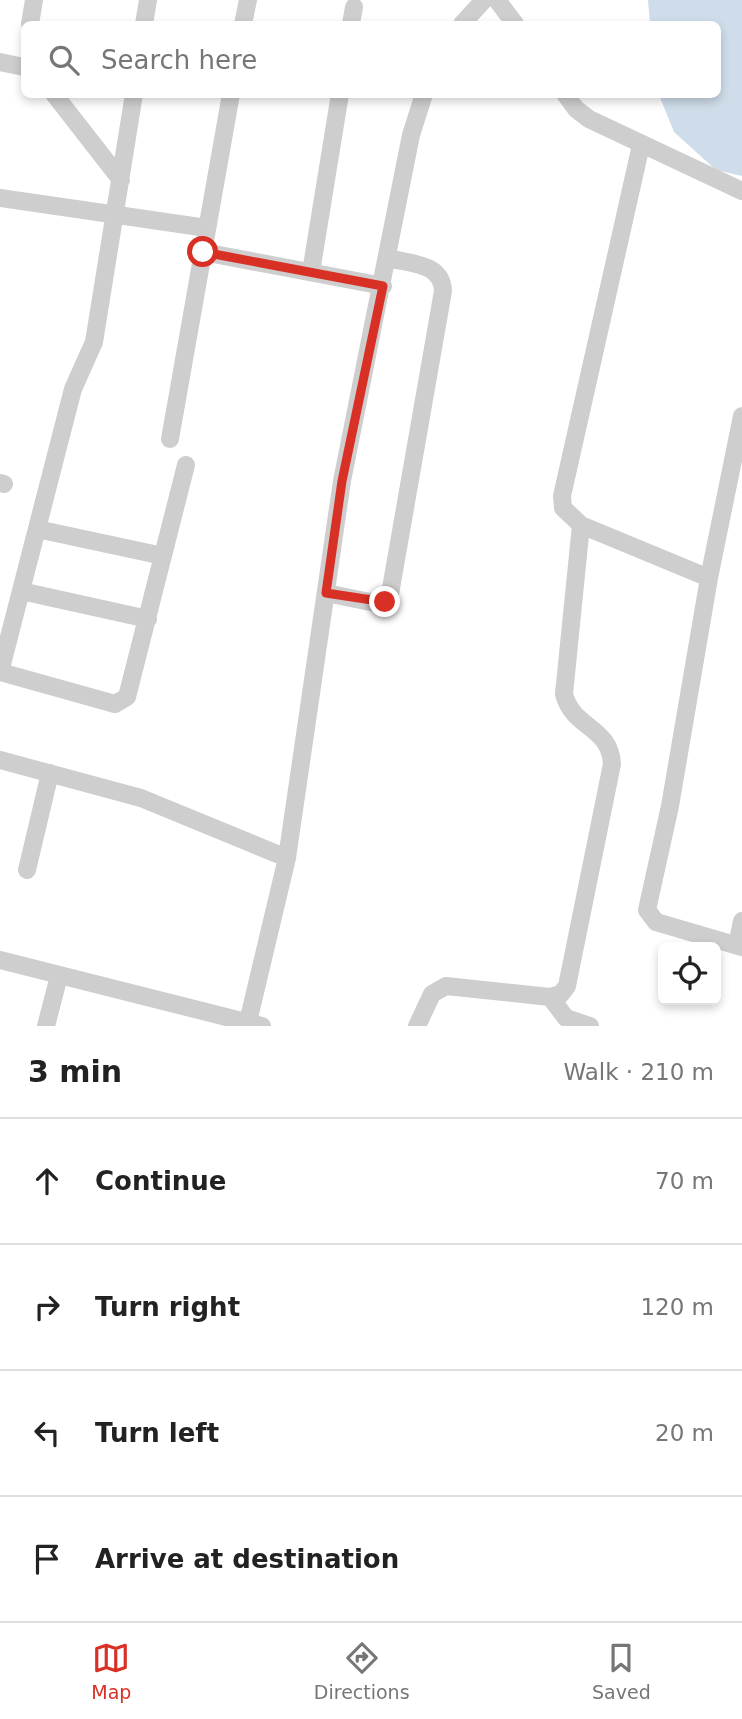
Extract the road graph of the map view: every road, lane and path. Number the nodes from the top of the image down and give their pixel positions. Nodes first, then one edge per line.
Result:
1 (34, 0) edge
2 (148, 0) edge
3 (248, 0) edge
4 (484, 0) edge
5 (497, 0) edge
6 (30, 21) edge
7 (144, 21) edge
8 (244, 21) edge
9 (465, 21) edge
10 (513, 21) edge
11 (0, 62) edge
12 (21, 66) edge
13 (57, 98) edge
14 (133, 98) edge
15 (230, 98) edge
16 (339, 98) edge
17 (423, 98) edge
18 (568, 98) edge
19 (641, 145) junction
20 (121, 180) junction
21 (742, 191) edge
22 (0, 198) edge
23 (117, 215) junction
24 (207, 228) junction
25 (203, 252) junction
26 (388, 258) junction
27 (311, 272) junction
28 (383, 286) junction
29 (742, 416) edge
30 (170, 439) dead end
31 (186, 465) dead end
32 (581, 525) junction
33 (37, 529) junction
34 (163, 556) junction
35 (709, 578) junction
36 (21, 591) junction
37 (326, 593) junction
38 (148, 619) junction
39 (0, 672) edge
40 (0, 760) edge
41 (50, 773) junction
42 (287, 858) junction
43 (27, 870) dead end
44 (742, 920) edge
45 (740, 946) edge
46 (0, 960) edge
47 (59, 976) junction
48 (550, 997) junction
49 (252, 1024) edge
50 (46, 1026) edge
51 (417, 1026) edge
52 (590, 1026) edge

1 - 6 street
2 - 7 street
3 - 8 street
4 - 9 street
5 - 10 street
11 - 12 street
13 - 20 street
14 - 20 street
15 - 24 street
16 - 27 street
17 - 26 street
18 - 19 street
19 - 21 street
19 - 32 street
20 - 23 street
22 - 23 street
23 - 24 street
23 - 33 street
24 - 25 street
25 - 27 street
25 - 30 street
26 - 28 street
26 - 37 street
27 - 28 street
28 - 37 street
29 - 35 street
31 - 34 street
32 - 35 street
32 - 48 street
33 - 34 street
33 - 36 street
34 - 38 street
35 - 45 street
36 - 38 street
36 - 39 street
37 - 42 street
38 - 39 street
40 - 41 street
41 - 42 street
41 - 43 street
42 - 49 street
44 - 45 street
46 - 47 street
47 - 49 street
47 - 50 street
48 - 51 street
48 - 52 street

